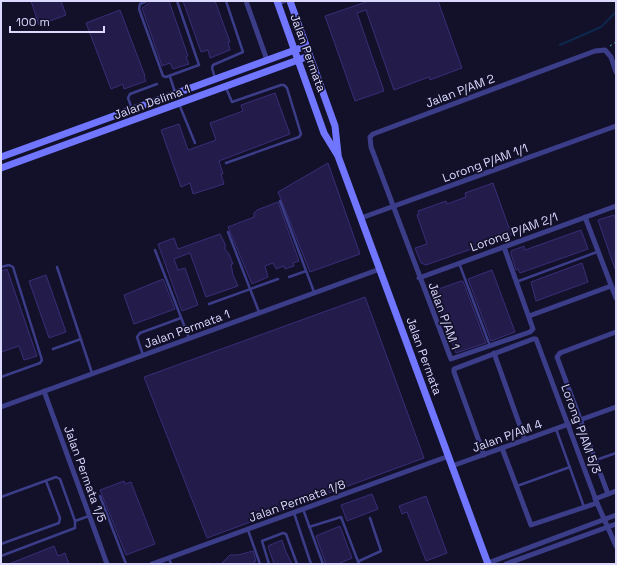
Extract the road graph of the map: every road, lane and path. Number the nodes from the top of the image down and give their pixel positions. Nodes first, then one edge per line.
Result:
1 (148, 1) edge
2 (177, 1) edge
3 (226, 1) edge
4 (246, 1) edge
5 (290, 1) edge
6 (280, 2) edge
7 (616, 42) edge
8 (306, 46) junction
9 (295, 50) junction
10 (605, 50) junction
11 (309, 56) junction
12 (267, 60) junction
13 (299, 61) junction
14 (616, 72) edge
15 (170, 77) junction
16 (215, 79) junction
17 (157, 84) dead end
18 (226, 88) junction
19 (175, 93) junction
20 (179, 104) junction
21 (132, 109) junction
22 (616, 126) edge
23 (195, 143) dead end
24 (338, 156) junction
25 (1, 157) edge
26 (226, 163) dead end
27 (1, 168) edge
28 (280, 201) dead end
29 (393, 206) junction
30 (616, 206) edge
31 (585, 217) junction
32 (361, 218) junction
33 (228, 232) dead end
34 (504, 247) junction
35 (155, 250) dead end
36 (598, 252) junction
37 (459, 263) junction
38 (1, 267) edge
39 (56, 267) dead end
40 (380, 269) junction
41 (306, 271) junction
42 (289, 277) dead end
43 (419, 278) junction
44 (278, 280) dead end
45 (516, 282) junction
46 (611, 286) junction
47 (250, 290) junction
48 (314, 292) junction
49 (616, 298) edge
50 (209, 304) dead end
51 (259, 313) junction
52 (529, 316) junction
53 (181, 318) junction
54 (616, 332) edge
55 (189, 338) junction
56 (81, 339) junction
57 (490, 346) junction
58 (53, 349) dead end
59 (494, 353) junction
60 (143, 355) junction
61 (92, 374) junction
62 (1, 377) edge
63 (44, 392) junction
64 (616, 406) edge
65 (1, 407) edge
66 (580, 420) junction
67 (568, 424) junction
68 (556, 429) junction
69 (525, 440) junction
70 (502, 448) junction
71 (616, 453) edge
72 (484, 455) junction
73 (449, 456) junction
74 (596, 460) junction
75 (452, 466) junction
76 (570, 468) junction
77 (46, 481) junction
78 (516, 487) junction
79 (616, 491) edge
80 (608, 494) junction
81 (100, 496) dead end
82 (1, 497) edge
83 (596, 501) junction
84 (584, 507) junction
85 (303, 509) junction
86 (294, 513) junction
87 (616, 515) edge
88 (89, 516) junction
89 (370, 518) dead end
90 (604, 519) junction
91 (75, 520) junction
92 (616, 524) edge
93 (310, 527) junction
94 (608, 527) junction
95 (248, 529) junction
96 (1, 544) edge
97 (616, 546) edge
98 (1, 556) edge
99 (169, 558) junction
100 (359, 563) edge
101 (488, 563) edge
102 (107, 564) edge
103 (126, 564) edge
104 (152, 564) edge
105 (171, 564) edge
106 (260, 564) edge
107 (269, 564) edge
108 (297, 564) edge
109 (311, 564) edge
110 (323, 564) edge
111 (506, 564) edge

1 - 15 lane
2 - 15 lane
3 - 16 lane
4 - 12 street
5 - 8 street, Jalan Permata
6 - 9 street, Jalan Permata
7 - 10 path
8 - 9 street, Jalan Delima 1
8 - 11 street, Jalan Permata
9 - 12 street, Jalan Delima 1
9 - 13 street, Jalan Permata
10 - 14 street
10 - 29 street, Jalan P/AM 2
11 - 13 street, Jalan Delima 1
11 - 24 street, Jalan Permata
12 - 16 street, Jalan Delima 1
13 - 18 street, Jalan Delima 1
13 - 24 street, Jalan Permata
15 - 19 lane
16 - 19 street, Jalan Delima 1
17 - 21 lane
18 - 20 street, Jalan Delima 1
18 - 26 lane
19 - 21 street, Jalan Delima 1
20 - 23 lane
20 - 27 street, Jalan Delima 1
21 - 25 street, Jalan Delima 1
22 - 29 street, Lorong P/AM 1/1
24 - 32 street, Jalan Permata
28 - 41 lane
29 - 32 street, Lorong P/AM 1/1
29 - 43 street, Jalan P/AM 1
30 - 31 street, Lorong P/AM 2/1
31 - 34 street, Lorong P/AM 2/1
31 - 36 street
32 - 40 street, Jalan Permata
33 - 47 lane
34 - 37 street, Lorong P/AM 2/1
34 - 45 street
35 - 53 lane
36 - 45 lane
36 - 46 street
37 - 43 street, Lorong P/AM 2/1
37 - 57 lane
38 - 62 lane
39 - 56 lane
40 - 48 street, Jalan Permata 1
40 - 73 street, Jalan Permata
41 - 42 lane
41 - 48 lane
43 - 57 street, Jalan P/AM 1
44 - 47 lane
45 - 52 street
46 - 49 street
46 - 52 street
47 - 50 lane
47 - 51 lane
48 - 51 street, Jalan Permata 1
51 - 55 street, Jalan Permata 1
52 - 57 street, Jalan P/AM 1
53 - 55 lane
53 - 60 lane
54 - 66 street
55 - 60 street, Jalan Permata 1
56 - 58 lane
56 - 61 lane
59 - 67 street, Lorong P/AM 5/3
59 - 69 street
59 - 72 street
60 - 61 street, Jalan Permata 1
61 - 63 street, Jalan Permata 1
63 - 65 street, Jalan Permata 1
63 - 88 street, Jalan Permata 1/5
64 - 66 street, Jalan P/AM 4
66 - 67 street, Jalan P/AM 4
66 - 74 street
67 - 68 street, Jalan P/AM 4
67 - 83 street, Lorong P/AM 5/3
68 - 69 street, Jalan P/AM 4
68 - 76 lane
69 - 70 street, Jalan P/AM 4
70 - 72 street, Jalan P/AM 4
70 - 78 street
71 - 74 lane
72 - 75 street, Jalan P/AM 4
73 - 75 street, Jalan Permata
73 - 85 street, Jalan Permata 1/8
74 - 80 street
75 - 101 street, Jalan Permata
76 - 78 lane
76 - 84 lane
77 - 82 lane
77 - 91 lane
77 - 96 lane
78 - 84 street
79 - 80 street
80 - 83 street
81 - 103 lane
83 - 84 street
83 - 90 street, Lorong P/AM 5/3
85 - 86 street, Jalan Permata 1/8
85 - 93 lane
86 - 95 street, Jalan Permata 1/8
86 - 109 lane
87 - 90 street
88 - 91 lane
88 - 102 street, Jalan Permata 1/5
89 - 100 lane
90 - 94 street, Lorong P/AM 5/3
90 - 101 street
91 - 98 lane
92 - 94 street
93 - 100 lane
93 - 110 lane
94 - 97 street, Lorong P/AM 5/3
94 - 111 street
95 - 99 street, Jalan Permata 1/8
95 - 106 lane
99 - 104 street, Jalan Permata 1/8
99 - 105 lane
107 - 108 lane

